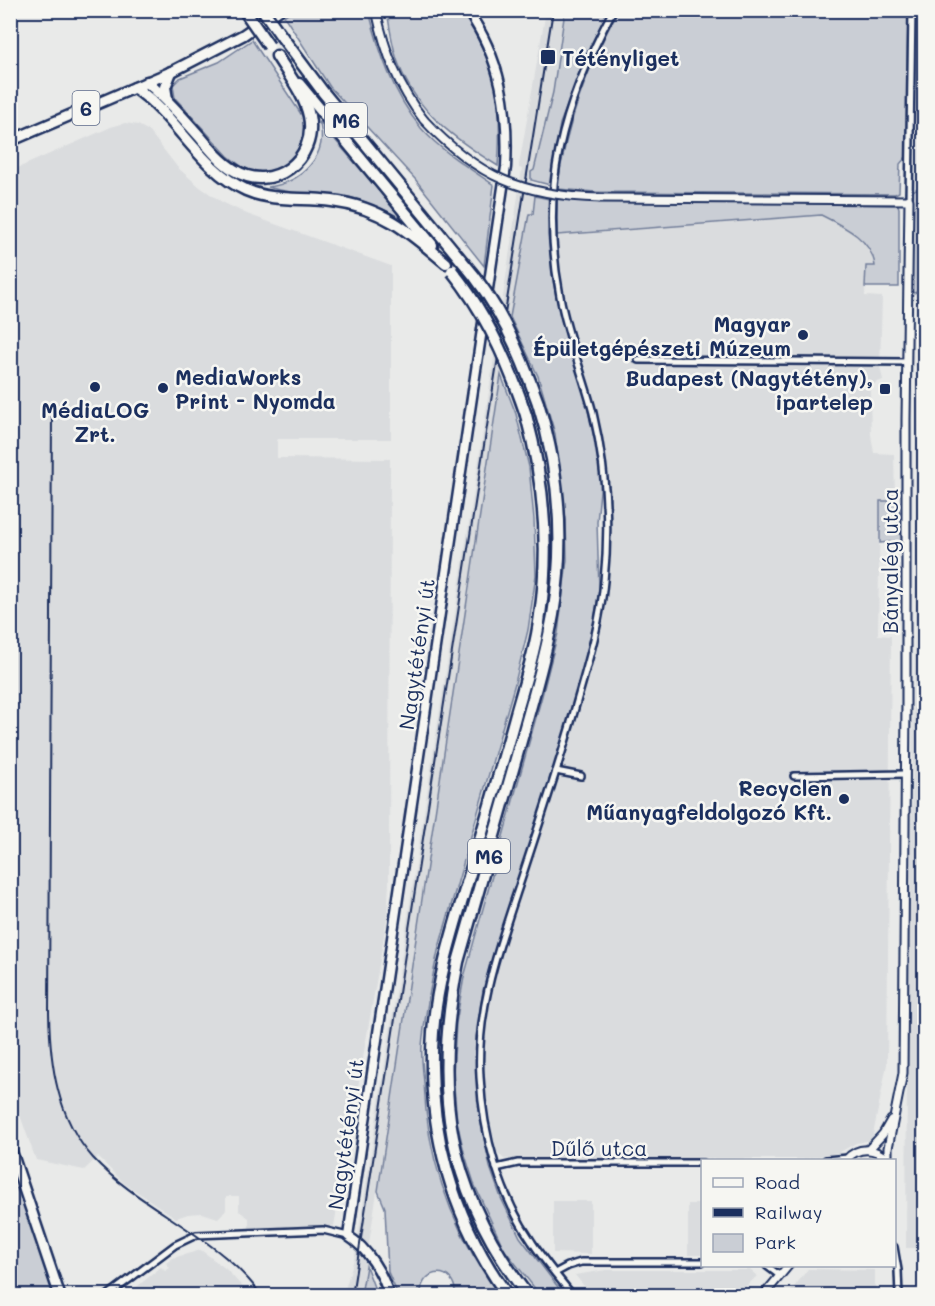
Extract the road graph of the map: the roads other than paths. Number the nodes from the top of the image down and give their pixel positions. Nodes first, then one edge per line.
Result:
1 (244, 10) edge
2 (263, 10) edge
3 (279, 10) edge
4 (376, 10) edge
5 (467, 10) edge
6 (613, 10) edge
7 (912, 10) edge
8 (277, 56) junction
9 (171, 72) junction
10 (147, 82) junction
11 (135, 88) junction
12 (153, 102) junction
13 (168, 102) junction
14 (10, 141) edge
15 (909, 200) junction
16 (449, 267) junction
17 (638, 360) dead end
18 (907, 362) junction
19 (556, 771) junction
20 (905, 774) junction
21 (581, 776) dead end
22 (794, 776) dead end
23 (895, 1112) junction
24 (10, 1147) edge
25 (869, 1149) junction
26 (847, 1159) edge
27 (887, 1159) edge
28 (888, 1159) edge
29 (701, 1163) edge
30 (496, 1168) junction
31 (348, 1236) junction
32 (896, 1258) edge
33 (701, 1262) edge
34 (768, 1267) edge
35 (787, 1267) edge
36 (555, 1273) junction
37 (779, 1275) junction
38 (60, 1296) edge
39 (107, 1296) edge
40 (389, 1296) edge
41 (508, 1296) edge
42 (528, 1296) edge
43 (573, 1296) edge
44 (763, 1296) edge
45 (899, 1296) edge

1 - 8 highway, M6, bridge
2 - 42 highway, M6, bridge
3 - 9 main road, 6
4 - 15 street, bridge
5 - 31 main road, Nagytétényi út
6 - 19 street
7 - 15 street, Bányalég utca
8 - 13 highway
8 - 16 highway, M6
9 - 10 main road, 6
9 - 13 highway
10 - 11 main road, 6
10 - 12 highway
10 - 13 highway
11 - 12 highway
11 - 14 main road, 6
12 - 16 highway
15 - 18 street, Bányalég utca
16 - 41 highway, M6, bridge
17 - 18 street
18 - 20 street, Bányalég utca
19 - 21 street
19 - 30 street
20 - 22 street
20 - 23 street, Bányalég utca
23 - 25 street, Bányalég utca
23 - 28 street, Bányalég utca
24 - 38 main road
25 - 26 street, Bányalég utca
25 - 27 street, Bányalég utca
29 - 30 street, Dűlő utca
30 - 36 street
31 - 39 street
31 - 40 main road, Nagytétényi út
32 - 45 street
33 - 36 street
34 - 37 street
35 - 37 street
36 - 43 street
37 - 44 street

